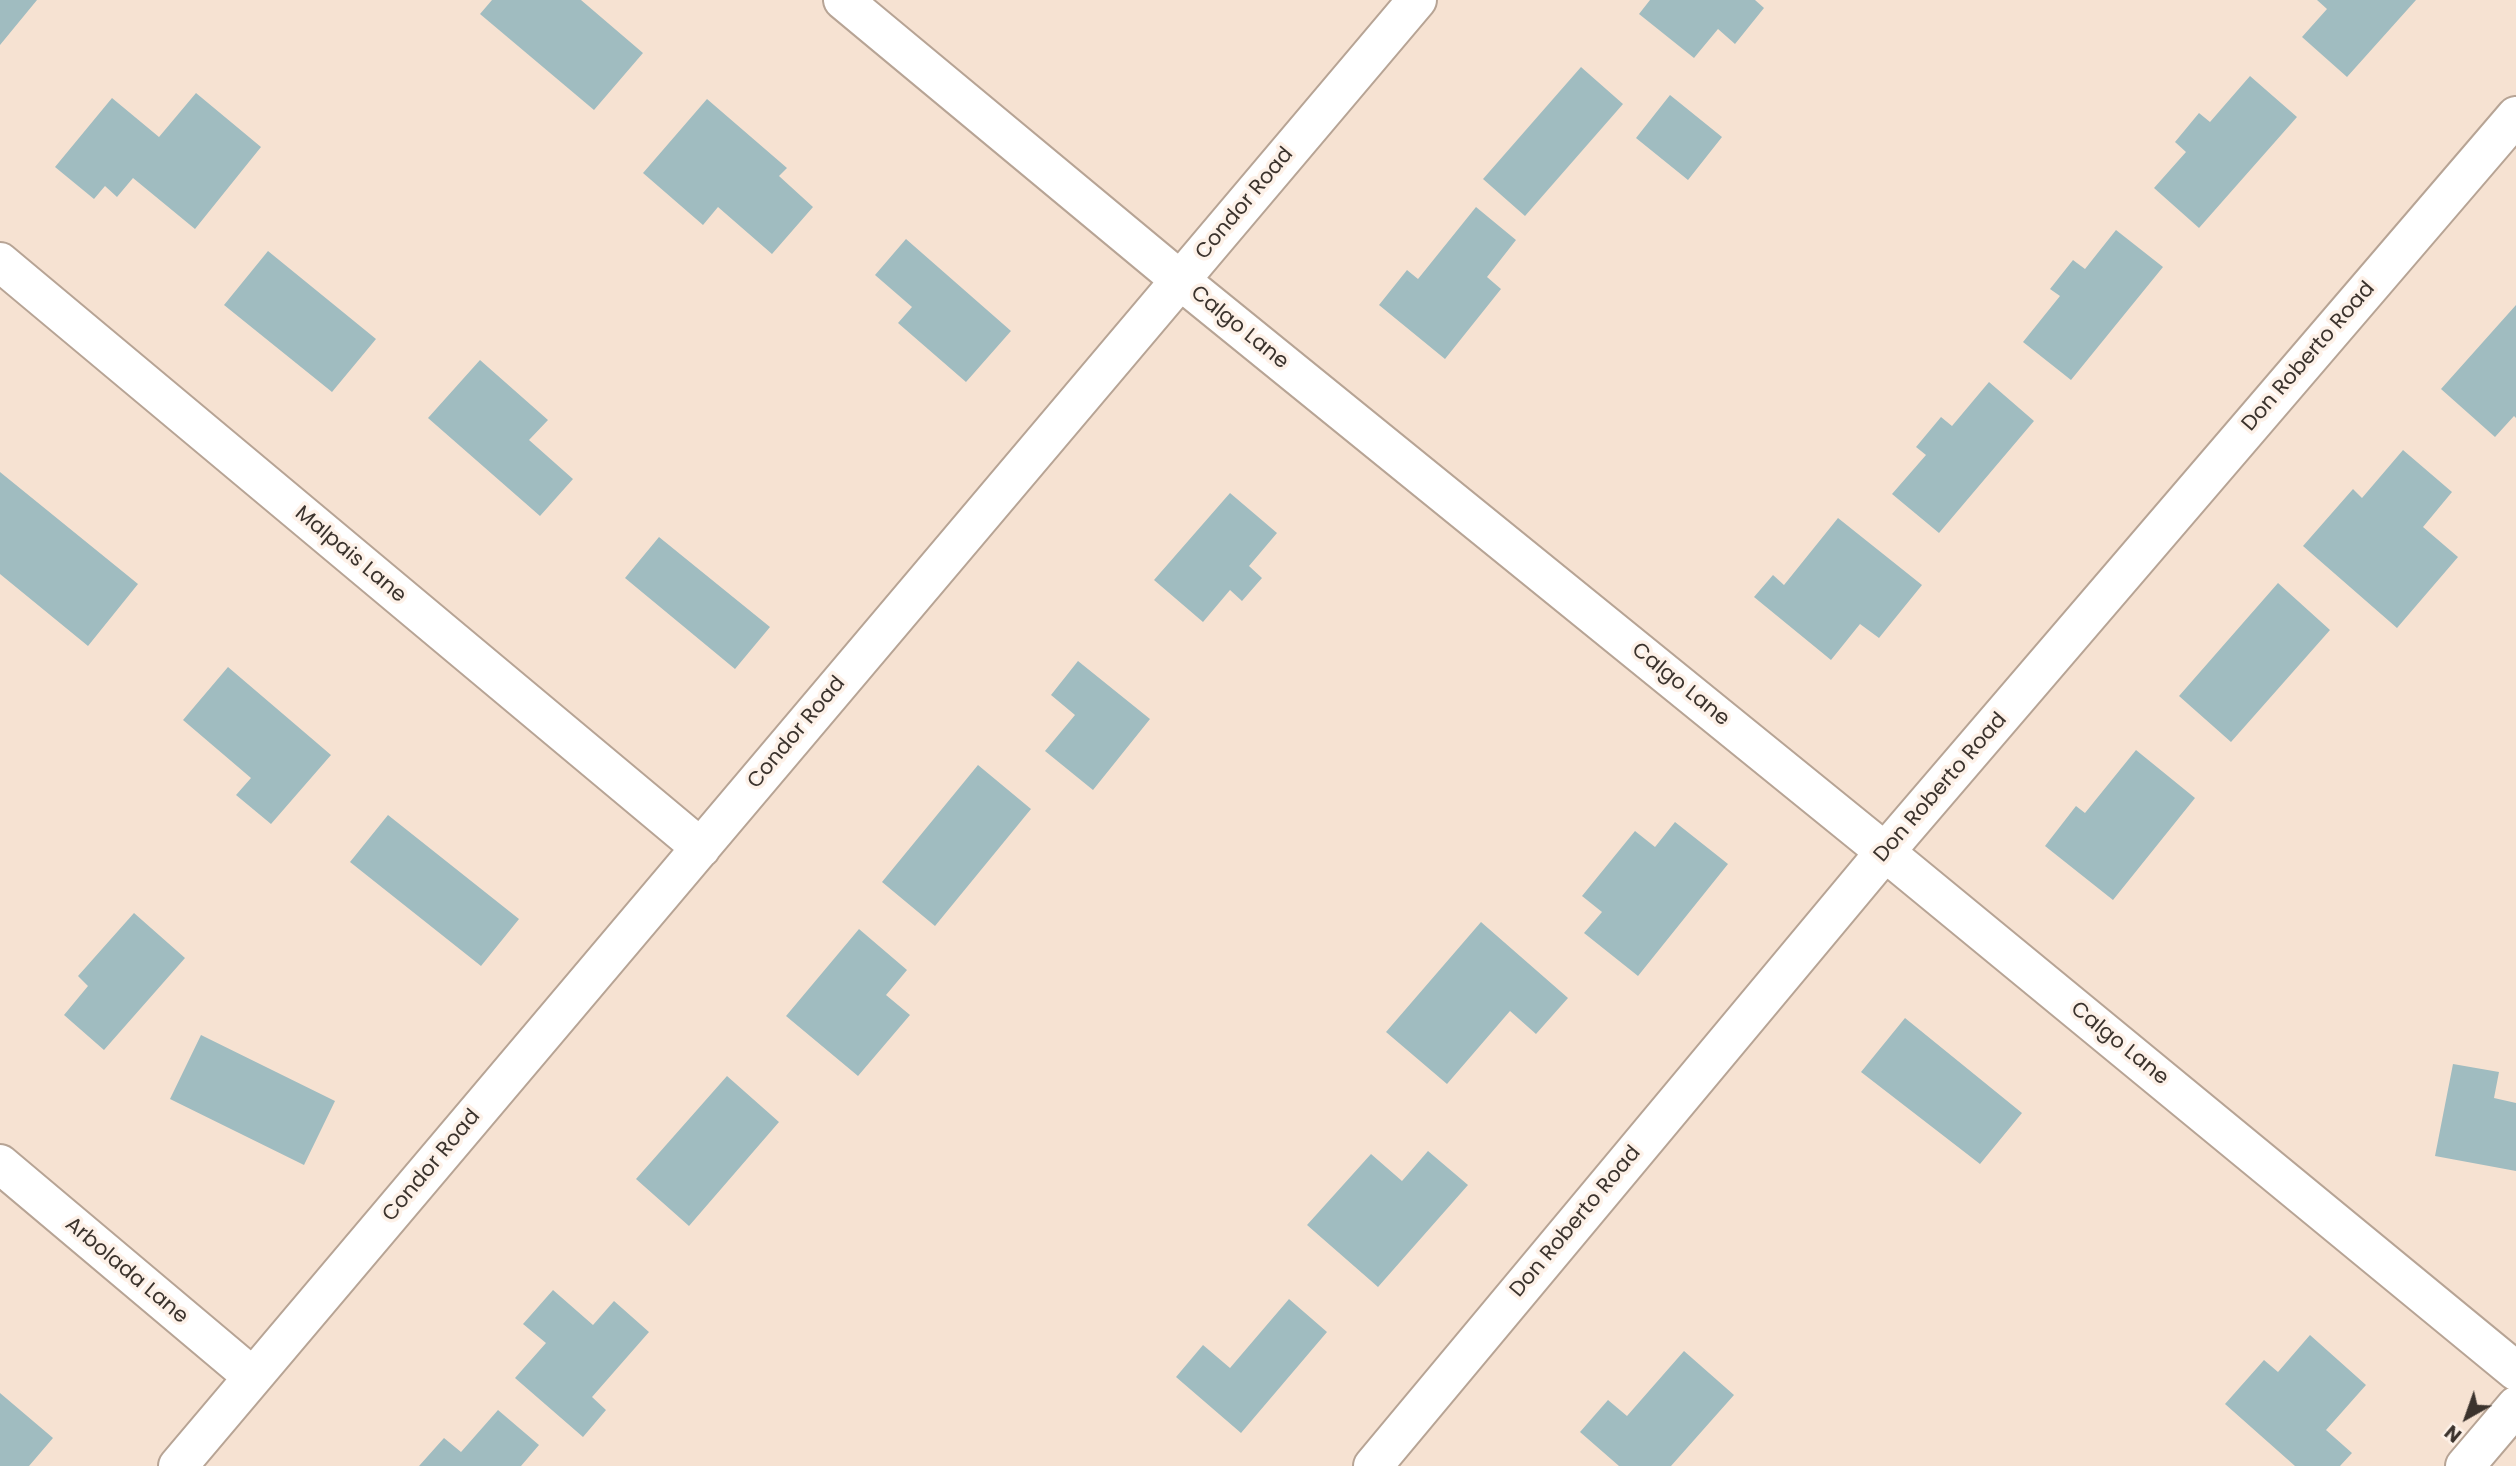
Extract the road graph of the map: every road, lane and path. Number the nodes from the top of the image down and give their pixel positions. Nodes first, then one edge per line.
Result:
1 (843, 0) edge
2 (1417, 0) edge
3 (2516, 116) edge
4 (0, 262) edge
5 (1180, 280) junction
6 (701, 848) junction
7 (1885, 852) junction
8 (0, 1164) edge
9 (2516, 1371) edge
10 (253, 1377) junction
11 (2516, 1406) edge
12 (178, 1466) edge
13 (1373, 1466) edge
14 (2465, 1466) edge

1 - 5 street, Calgo Lane
2 - 5 street, Condor Road
3 - 7 street, Don Roberto Road
4 - 6 street, Malpais Lane
5 - 6 street, Condor Road
5 - 7 street, Calgo Lane
6 - 10 street, Condor Road
7 - 9 street, Calgo Lane
7 - 13 street, Don Roberto Road
8 - 10 street, Arbolada Lane
10 - 12 street, Condor Road
11 - 14 street

